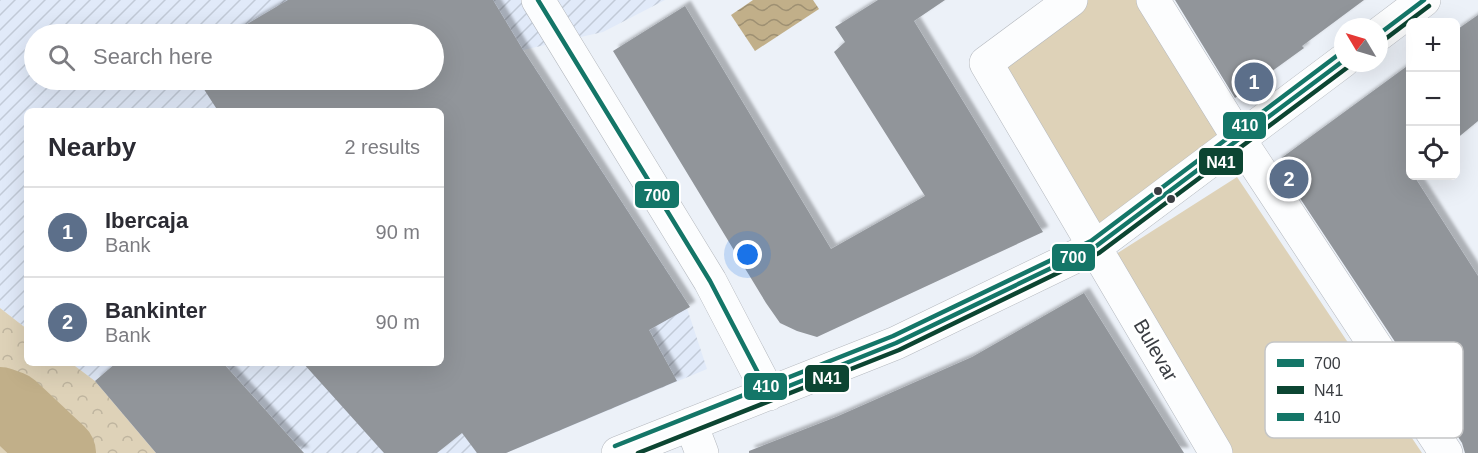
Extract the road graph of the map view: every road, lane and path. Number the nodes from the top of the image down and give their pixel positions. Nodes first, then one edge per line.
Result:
1 (538, 0) edge
2 (1071, 0) edge
3 (1153, 0) edge
4 (1424, 0) edge
5 (1388, 27) edge
6 (1334, 68) edge
7 (1239, 139) junction
8 (1095, 247) junction
9 (1373, 342) edge
10 (769, 394) junction
11 (1436, 438) edge
12 (697, 439) edge
13 (618, 453) edge
14 (1216, 453) edge
15 (1446, 453) edge

1 - 10 street
2 - 8 street, Bulevar
3 - 7 street
4 - 5 street
6 - 7 street
7 - 8 street
7 - 9 street
8 - 10 street
8 - 14 street, Bulevar
10 - 12 street
11 - 15 street
12 - 13 street

